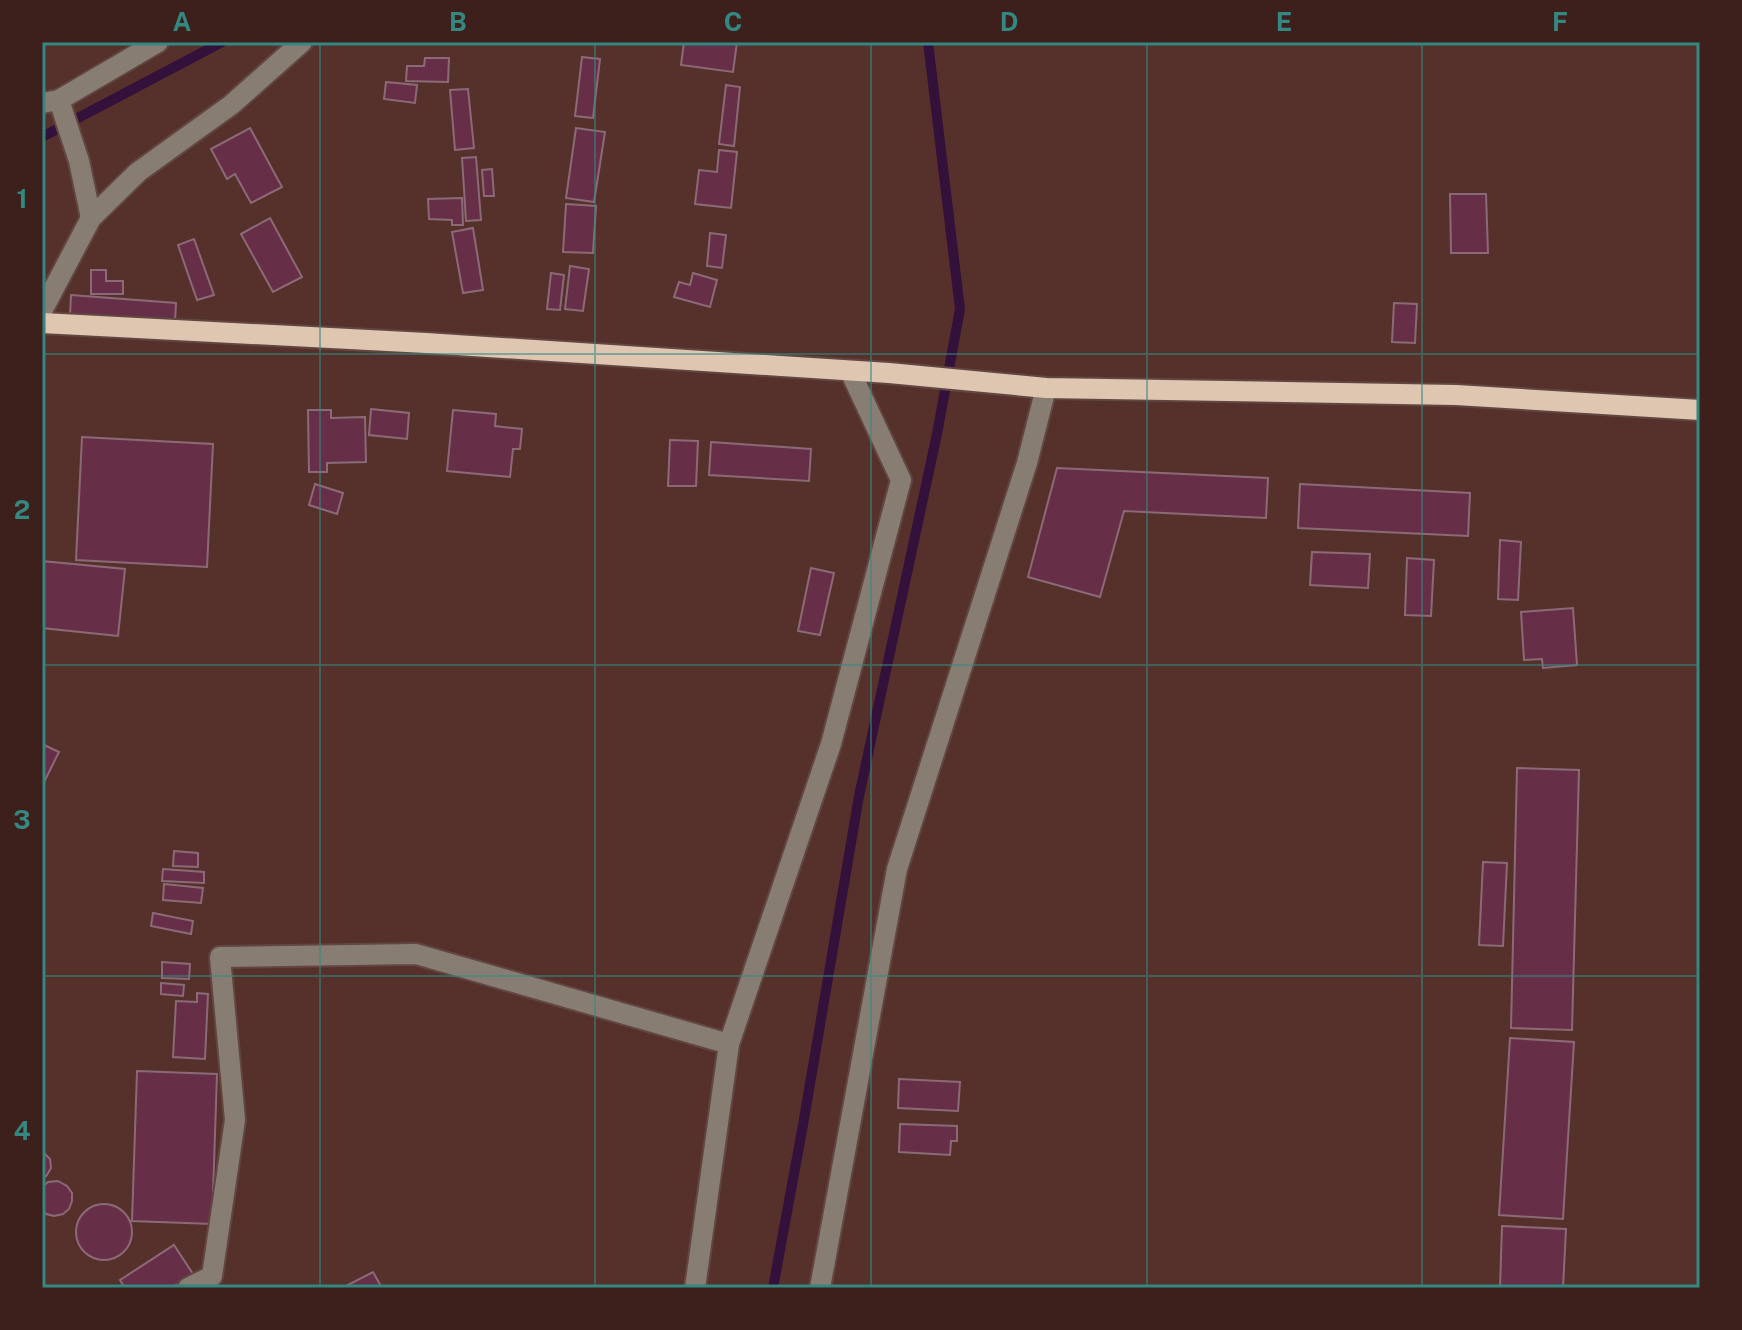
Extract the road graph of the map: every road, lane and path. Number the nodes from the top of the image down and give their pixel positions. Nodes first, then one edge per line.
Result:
1 (158, 42) edge
2 (302, 42) edge
3 (50, 101) edge
4 (91, 218) junction
5 (42, 311) edge
6 (42, 323) edge
7 (850, 371) junction
8 (1036, 387) junction
9 (1700, 410) edge
10 (729, 1044) junction
11 (188, 1288) edge
12 (695, 1288) edge
13 (820, 1288) edge

1 - 3 street
2 - 4 street
3 - 4 street
4 - 5 street
6 - 7 main road
7 - 8 main road
7 - 10 street
8 - 9 main road
8 - 13 street
10 - 11 street
10 - 12 street

